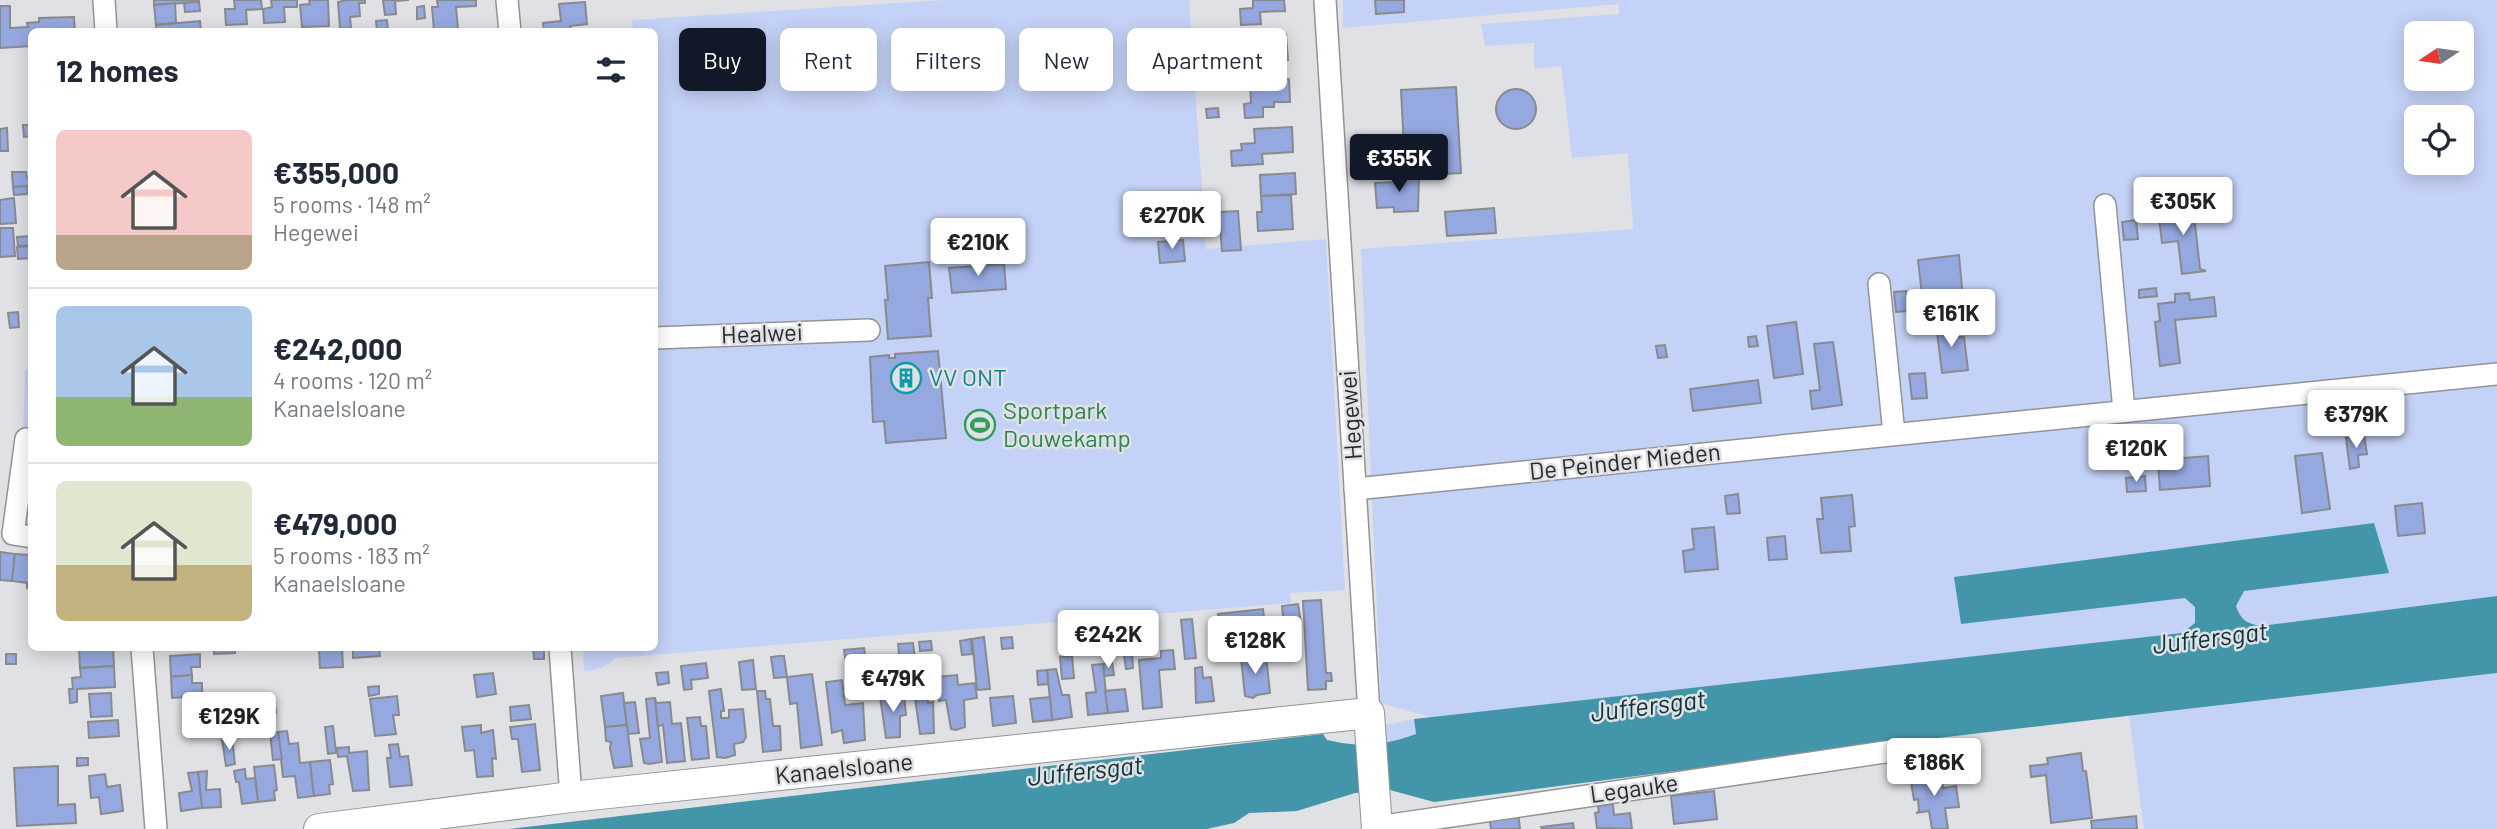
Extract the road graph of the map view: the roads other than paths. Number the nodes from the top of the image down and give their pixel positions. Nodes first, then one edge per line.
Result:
1 (104, 0) edge
2 (507, 0) edge
3 (1325, 0) edge
4 (106, 28) edge
5 (510, 28) edge
6 (2105, 205) dead end
7 (1879, 284) dead end
8 (869, 330) dead end
9 (658, 338) edge
10 (2497, 374) edge
11 (2124, 411) junction
12 (1895, 434) junction
13 (26, 439) dead end
14 (1355, 489) junction
15 (28, 536) edge
16 (142, 651) edge
17 (560, 651) edge
18 (1370, 720) junction
19 (1892, 751) dead end
20 (571, 797) junction
21 (1376, 820) edge
22 (156, 829) edge
23 (319, 829) edge

1 - 4 street
2 - 5 street
3 - 14 street, Hegewei
6 - 11 street
7 - 12 street
8 - 9 street, Healwei
10 - 11 street, De Peinder Mieden
11 - 12 street, De Peinder Mieden
12 - 14 street, De Peinder Mieden
13 - 15 street
14 - 18 street, Hegewei
16 - 22 street
17 - 20 street
18 - 20 street, Kanaelsloane
18 - 21 street, Hegewei
19 - 21 street, Legauke
20 - 23 street, Kanaelsloane

